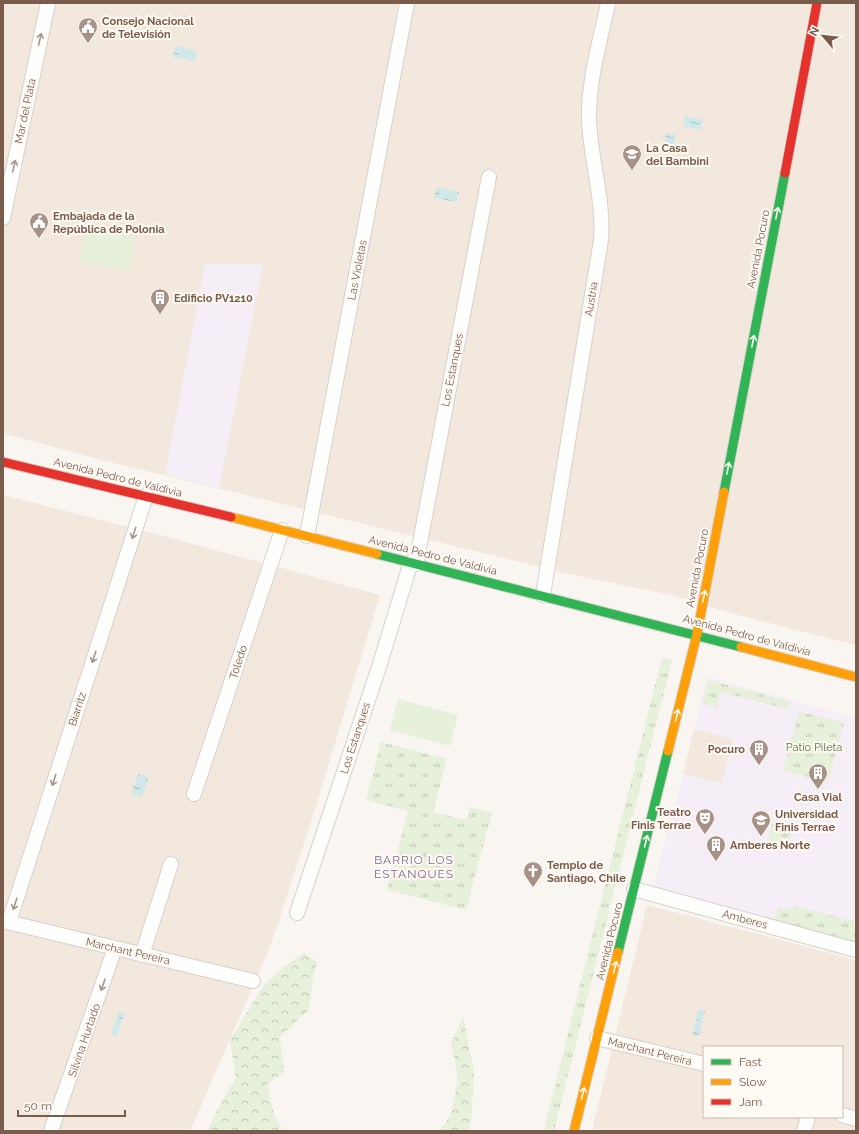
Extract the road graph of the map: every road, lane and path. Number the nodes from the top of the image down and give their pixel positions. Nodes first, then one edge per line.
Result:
1 (48, 3) edge
2 (407, 3) edge
3 (608, 3) edge
4 (817, 3) edge
5 (489, 177) dead end
6 (3, 218) edge
7 (3, 462) edge
8 (146, 496) junction
9 (282, 530) junction
10 (307, 536) junction
11 (414, 563) junction
12 (543, 595) junction
13 (697, 634) junction
14 (856, 676) edge
15 (194, 794) dead end
16 (171, 864) dead end
17 (634, 889) junction
18 (297, 913) dead end
19 (6, 922) edge
20 (115, 948) junction
21 (856, 950) edge
22 (142, 955) junction
23 (253, 981) dead end
24 (597, 1038) junction
25 (703, 1064) edge
26 (843, 1115) edge
27 (808, 1118) edge
28 (856, 1119) edge
29 (51, 1131) edge
30 (574, 1131) edge
31 (804, 1131) edge

6 -> 1 street, Mar del Plata
2 - 10 street, Las Violetas
3 - 12 street, Austria
13 -> 4 main road, Avenida Pocuro
5 - 11 street, Los Estanques
7 - 8 main road, Avenida Pedro de Valdivia
8 - 9 main road, Avenida Pedro de Valdivia
8 -> 19 street, Biarritz
9 - 10 main road, Avenida Pedro de Valdivia
9 - 15 street, Toledo
10 - 11 main road, Avenida Pedro de Valdivia
11 - 12 main road, Avenida Pedro de Valdivia
11 - 18 street, Los Estanques
12 - 13 main road, Avenida Pedro de Valdivia
13 - 14 main road, Avenida Pedro de Valdivia
17 -> 13 main road, Avenida Pocuro
16 - 22 street
17 - 21 street, Amberes
24 -> 17 main road, Avenida Pocuro
19 - 20 street, Marchant Pereira
20 - 22 street, Marchant Pereira
20 -> 29 street, Silvina Hurtado
22 - 23 street, Marchant Pereira
24 - 25 street, Marchant Pereira
30 -> 24 main road, Avenida Pocuro
26 - 28 street
27 - 31 street

